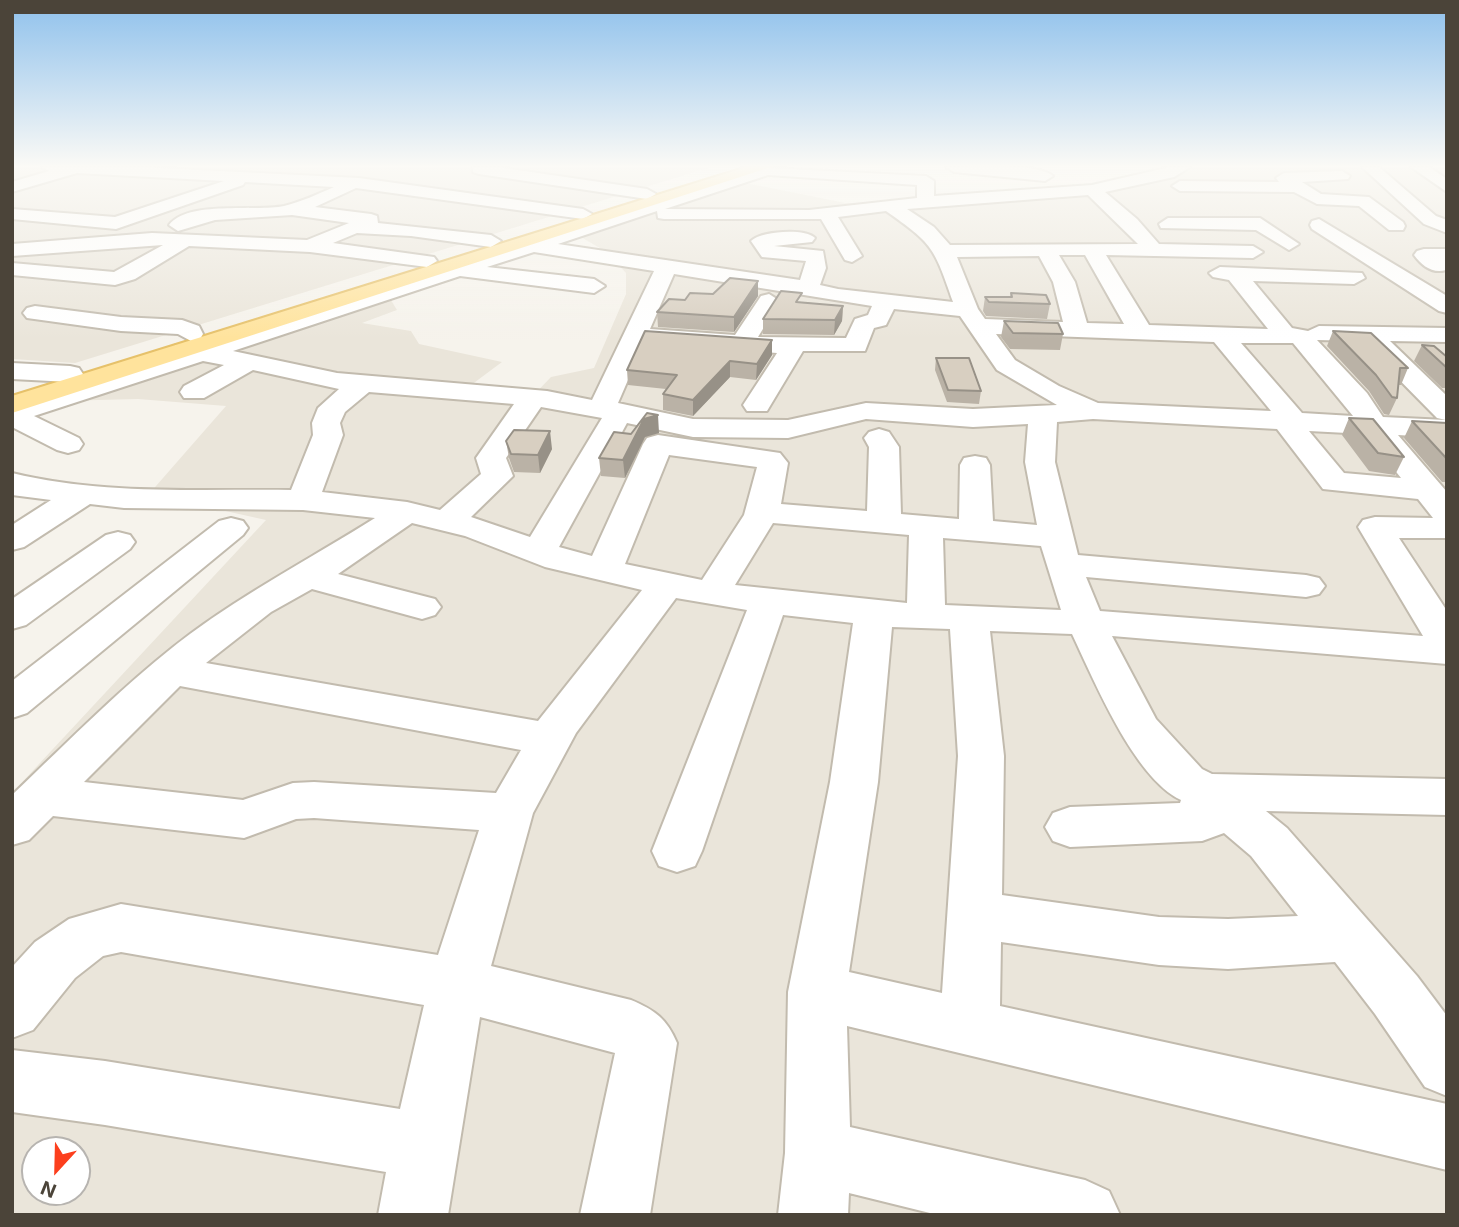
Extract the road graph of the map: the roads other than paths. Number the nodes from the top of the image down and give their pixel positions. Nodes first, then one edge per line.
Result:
1 (113, 224) edge
2 (183, 224) edge
3 (362, 224) edge
4 (490, 224) edge
5 (562, 224) edge
6 (585, 224) edge
7 (706, 224) edge
8 (833, 224) edge
9 (893, 224) edge
10 (904, 224) edge
11 (918, 224) edge
12 (1131, 224) edge
13 (1171, 224) edge
14 (1224, 224) edge
15 (1233, 224) edge
16 (1335, 224) edge
17 (357, 227) junction
18 (889, 227) dead end
19 (922, 227) junction
20 (805, 237) dead end
21 (152, 239) junction
22 (531, 239) junction
23 (186, 240) junction
24 (491, 241) junction
25 (948, 241) junction
26 (1289, 244) dead end
27 (310, 246) junction
28 (1099, 248) junction
29 (1045, 249) junction
30 (1154, 251) junction
31 (1199, 252) junction
32 (852, 256) dead end
33 (18, 260) edge
34 (445, 266) junction
35 (667, 266) junction
36 (346, 271) dead end
37 (704, 271) junction
38 (1392, 271) junction
39 (1236, 274) junction
40 (377, 276) junction
41 (1354, 278) junction
42 (594, 286) dead end
43 (808, 288) junction
44 (1373, 289) dead end
45 (769, 300) dead end
46 (885, 302) junction
47 (1443, 302) edge
48 (1391, 308) dead end
49 (35, 313) dead end
50 (801, 316) edge
51 (973, 318) junction
52 (1077, 331) junction
53 (1141, 332) junction
54 (1367, 333) junction
55 (1220, 334) junction
56 (637, 335) junction
57 (1435, 335) edge
58 (742, 343) junction
59 (786, 345) junction
60 (191, 346) junction
61 (1388, 354) junction
62 (250, 361) junction
63 (12, 371) edge
64 (69, 374) junction
65 (362, 384) junction
66 (12, 392) edge
67 (194, 392) dead end
68 (533, 398) junction
69 (12, 405) edge
70 (757, 405) dead end
71 (611, 410) junction
72 (1093, 411) junction
73 (1447, 412) edge
74 (12, 415) edge
75 (1043, 415) junction
76 (1290, 421) junction
77 (1373, 424) junction
78 (1447, 429) edge
79 (690, 438) junction
80 (879, 438) dead end
81 (68, 444) dead end
82 (975, 465) dead end
83 (12, 482) edge
84 (84, 494) junction
85 (303, 500) junction
86 (1438, 501) edge
87 (407, 512) junction
88 (760, 512) junction
89 (447, 522) junction
90 (884, 523) junction
91 (926, 526) junction
92 (231, 528) dead end
93 (1447, 528) edge
94 (976, 531) junction
95 (12, 540) edge
96 (118, 542) dead end
97 (1059, 551) junction
98 (539, 552) junction
99 (604, 570) junction
100 (308, 577) junction
101 (1306, 586) dead end
102 (689, 588) junction
103 (769, 602) junction
104 (422, 607) dead end
105 (874, 614) junction
106 (12, 617) edge
107 (948, 617) junction
108 (1086, 623) junction
109 (1447, 642) edge
110 (1447, 652) edge
111 (171, 671) junction
112 (12, 703) edge
113 (549, 739) junction
114 (1447, 797) edge
115 (1215, 798) junction
116 (27, 811) edge
117 (509, 813) junction
118 (1070, 827) dead end
119 (677, 851) dead end
120 (976, 915) junction
121 (1349, 937) junction
122 (457, 984) junction
123 (817, 992) junction
124 (12, 1010) edge
125 (970, 1027) junction
126 (1447, 1066) edge
127 (12, 1081) edge
128 (1447, 1137) edge
129 (424, 1146) junction
130 (816, 1184) edge
131 (413, 1215) edge
132 (615, 1215) edge
133 (1085, 1215) edge

1 - 33 street
2 - 21 street
3 - 17 street
4 - 22 street
5 - 22 main road
6 - 22 main road
7 - 37 street
8 - 32 street
9 - 18 street
10 - 19 street
11 - 19 street
12 - 30 street
13 - 31 street
14 - 31 street
15 - 26 street
16 - 38 street
17 - 24 street
17 - 27 street
19 - 25 street
20 - 43 street
21 - 23 street
21 - 33 street
22 - 24 main road
22 - 34 main road
22 - 35 street
23 - 27 street
23 - 33 street
24 - 34 main road
25 - 29 street
25 - 51 street
27 - 34 street
28 - 29 street
28 - 30 street
28 - 39 street
28 - 53 street
29 - 52 street
30 - 31 street
34 - 40 main road
34 - 42 street
34 - 60 main road
35 - 37 street
35 - 56 street
36 - 40 street
37 - 43 street
38 - 41 street
38 - 47 street
39 - 41 street
39 - 55 street
40 - 60 main road
41 - 44 street
43 - 46 street
45 - 58 street
46 - 51 street
46 - 59 street
48 - 57 street
49 - 60 street
50 - 59 street
51 - 52 street
51 - 72 street
52 - 53 street
53 - 55 street
54 - 57 street
54 - 61 street
54 - 77 street
55 - 76 street
56 - 58 street
56 - 71 street
57 - 61 street
58 - 59 street
59 - 70 street
60 - 62 street
60 - 64 main road
60 - 69 main road
60 - 74 street
61 - 73 street
62 - 65 street
62 - 67 street
63 - 64 street
64 - 66 main road
65 - 68 street
65 - 85 street
68 - 71 street
68 - 89 street
71 - 79 street
71 - 98 street
72 - 75 street
72 - 76 street
74 - 81 street
75 - 79 street
75 - 97 street
76 - 77 street
76 - 86 street
77 - 78 street
77 - 86 street
79 - 88 street
79 - 99 street
80 - 90 street
82 - 94 street
83 - 84 street
84 - 85 street
84 - 95 street
85 - 87 street
87 - 89 street
87 - 100 street
88 - 90 street
88 - 102 street
89 - 98 street
90 - 91 street
91 - 94 street
91 - 107 street
92 - 112 street
93 - 109 street
94 - 97 street
96 - 106 street
97 - 101 street
97 - 108 street
98 - 99 street
99 - 102 street
100 - 104 street
100 - 111 street
102 - 103 street
102 - 113 street
103 - 105 street
103 - 119 street
105 - 107 street
105 - 123 street
107 - 108 street
107 - 120 street
108 - 110 street
108 - 115 street
111 - 113 street
111 - 116 street
113 - 117 street
114 - 115 street
115 - 118 street
115 - 121 street
116 - 117 street
117 - 122 street
120 - 121 street
120 - 125 street
121 - 126 street
122 - 124 street
122 - 129 street
122 - 132 street
123 - 125 street
123 - 130 street
125 - 128 street
127 - 129 street
129 - 131 street
130 - 133 street

